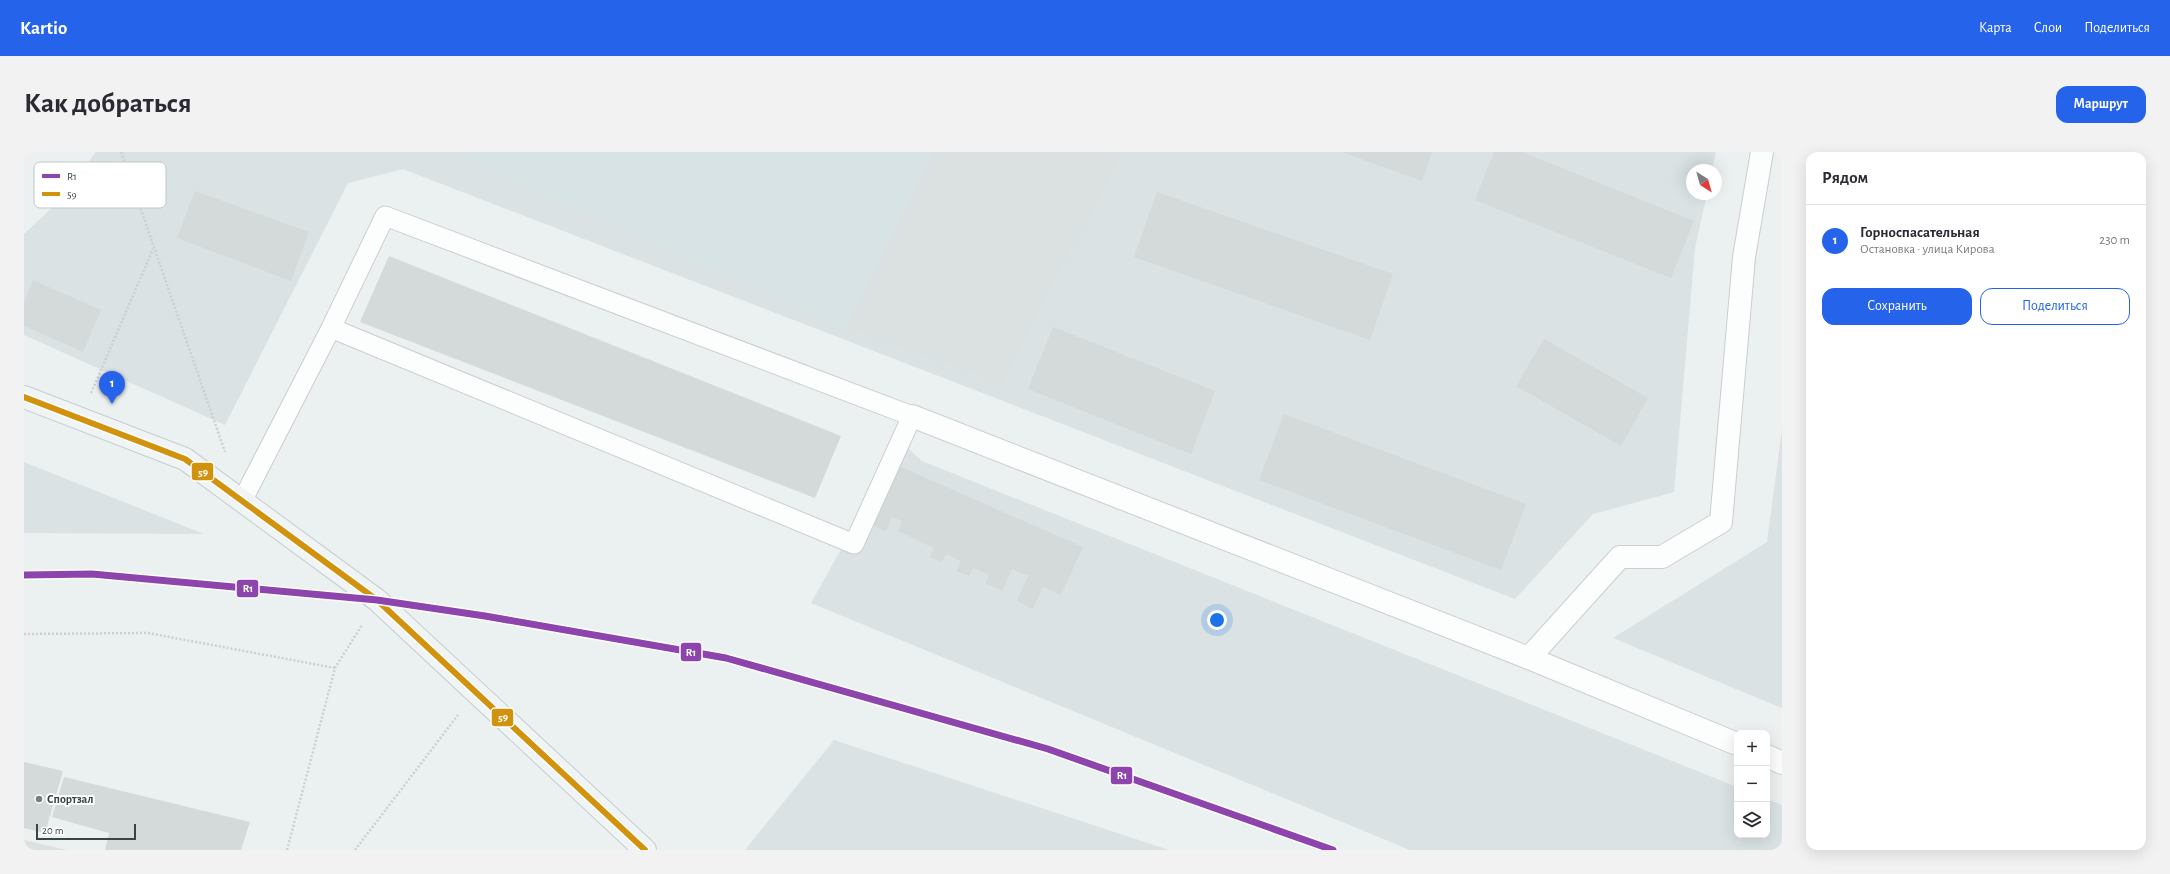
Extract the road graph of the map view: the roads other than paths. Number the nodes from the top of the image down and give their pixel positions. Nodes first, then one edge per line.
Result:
1 (1762, 152) edge
2 (331, 328) junction
3 (24, 397) edge
4 (912, 416) junction
5 (242, 501) junction
6 (1529, 658) junction
7 (1734, 743) edge
8 (1770, 757) edge
9 (1782, 763) edge
10 (645, 850) edge

1 - 6 street
2 - 4 lane
2 - 4 lane
2 - 5 lane
3 - 5 main road
4 - 6 street
5 - 10 main road
6 - 7 street
8 - 9 street

